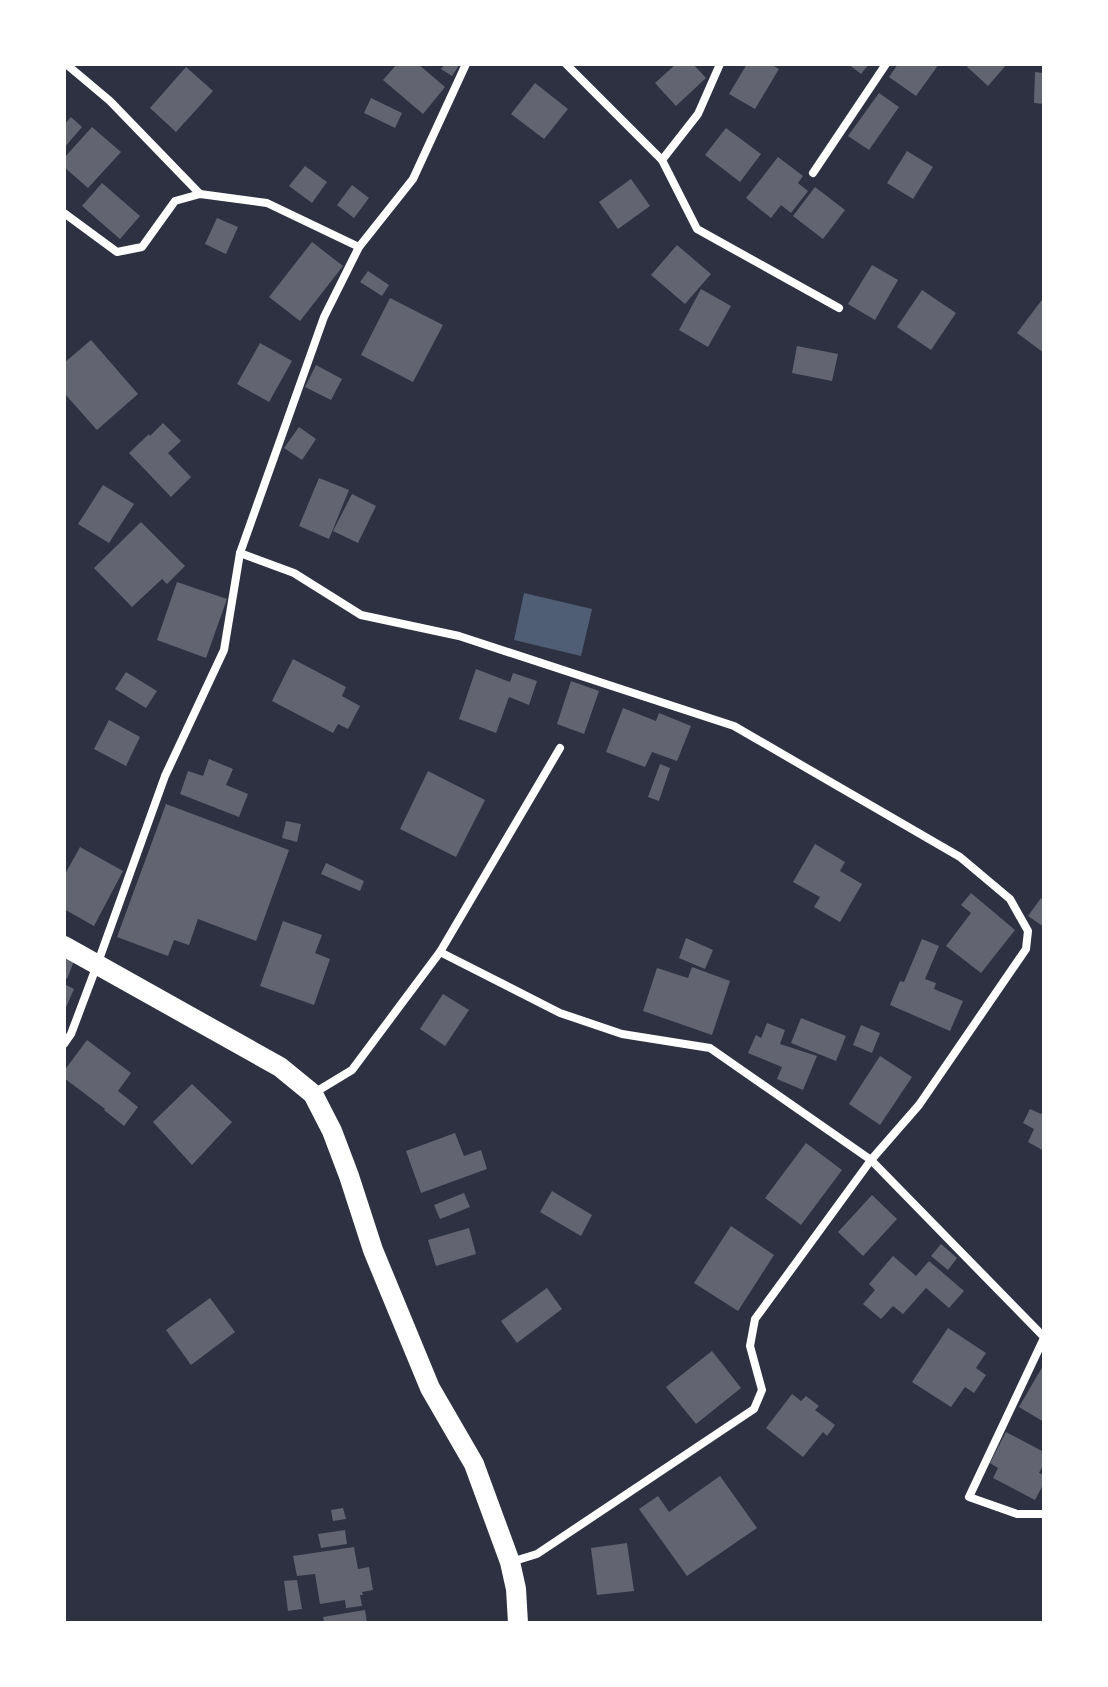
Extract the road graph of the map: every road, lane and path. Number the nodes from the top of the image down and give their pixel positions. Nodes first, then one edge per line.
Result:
1 (66, 64) edge
2 (466, 64) edge
3 (566, 64) edge
4 (720, 64) edge
5 (886, 64) edge
6 (662, 160) junction
7 (813, 173) dead end
8 (200, 194) junction
9 (64, 213) edge
10 (359, 247) junction
11 (839, 308) dead end
12 (240, 553) junction
13 (560, 748) dead end
14 (64, 946) edge
15 (440, 952) junction
16 (97, 965) junction
17 (64, 1044) edge
18 (313, 1094) junction
19 (871, 1160) junction
20 (1044, 1337) edge
21 (1044, 1514) edge
22 (510, 1562) junction
23 (518, 1623) edge

1 - 8 street
2 - 10 street
3 - 6 street
4 - 6 street
5 - 7 street
6 - 11 street
8 - 9 street
8 - 10 street
10 - 12 street
12 - 16 street
12 - 19 street
13 - 15 street
14 - 16 main road
15 - 18 street
15 - 19 street
16 - 17 street
16 - 18 main road
18 - 22 main road
19 - 20 street
19 - 22 street
20 - 21 street
22 - 23 main road

